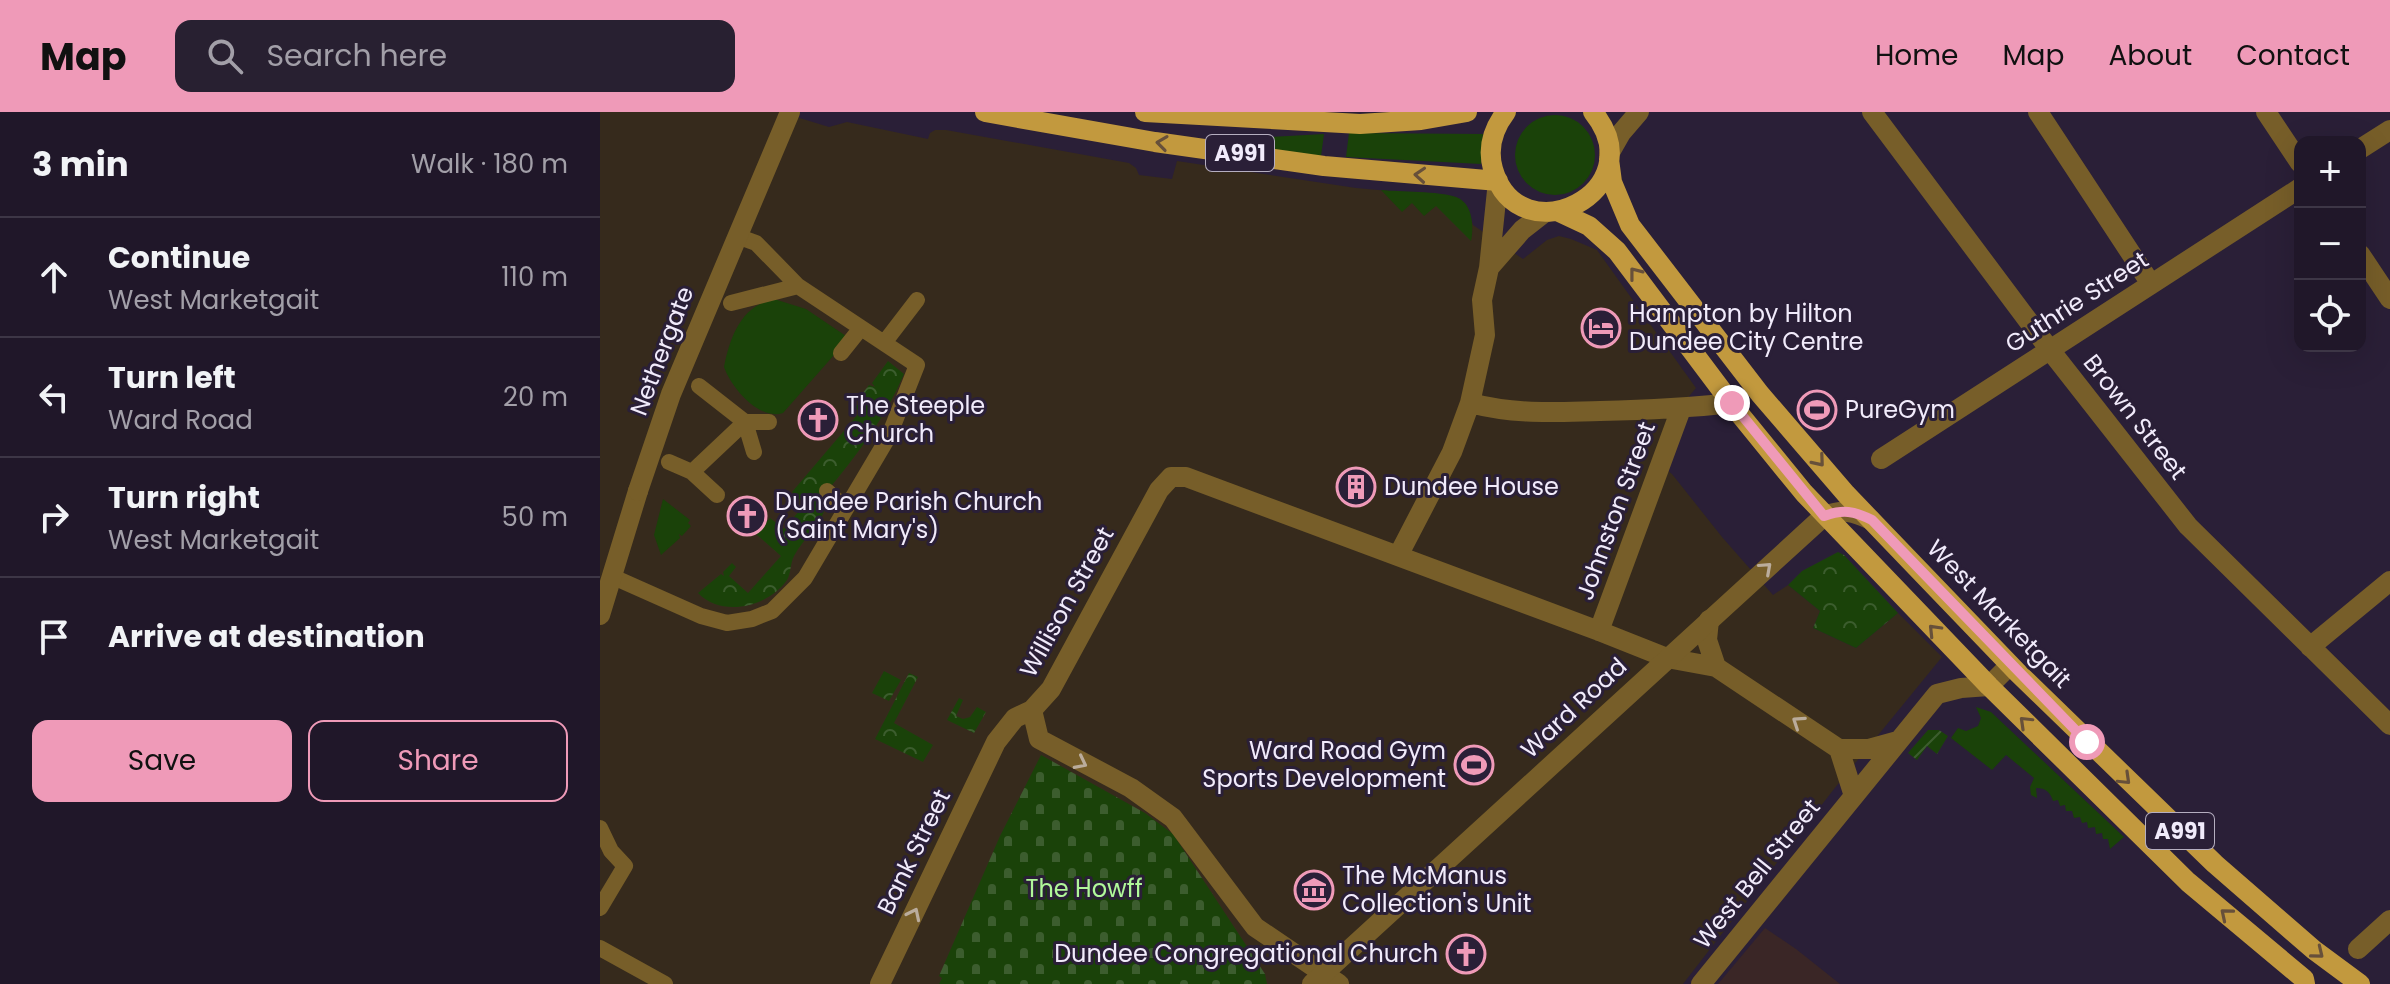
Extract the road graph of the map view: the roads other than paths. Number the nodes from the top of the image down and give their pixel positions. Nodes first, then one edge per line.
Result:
1 (985, 112) edge
2 (1145, 112) edge
3 (1467, 112) edge
4 (1506, 112) edge
5 (1593, 112) edge
6 (1639, 112) edge
7 (1872, 112) edge
8 (2038, 112) edge
9 (2266, 112) edge
10 (787, 114) edge
11 (2390, 130) edge
12 (2366, 145) edge
13 (2294, 154) edge
14 (1609, 157) junction
15 (1498, 181) junction
16 (2294, 192) edge
17 (1551, 212) junction
18 (745, 239) dead end
19 (2366, 263) edge
20 (1489, 268) junction
21 (2151, 284) junction
22 (798, 286) junction
23 (2390, 299) edge
24 (917, 300) dead end
25 (731, 303) dead end
26 (861, 328) junction
27 (884, 343) junction
28 (2050, 350) junction
29 (841, 353) dead end
30 (699, 386) dead end
31 (1732, 403) junction
32 (1468, 407) junction
33 (1681, 409) junction
34 (745, 422) junction
35 (769, 422) dead end
36 (754, 452) dead end
37 (1881, 459) dead end
38 (669, 462) dead end
39 (692, 472) junction
40 (827, 491) dead end
41 (717, 495) dead end
42 (846, 509) junction
43 (1824, 516) junction
44 (1872, 520) junction
45 (1398, 556) junction
46 (620, 580) dead end
47 (2390, 581) edge
48 (600, 615) edge
49 (1709, 620) junction
50 (1599, 631) junction
51 (2310, 647) junction
52 (1667, 658) junction
53 (2010, 665) junction
54 (1716, 667) junction
55 (1989, 686) junction
56 (1032, 710) junction
57 (2390, 725) edge
58 (1898, 741) junction
59 (996, 742) joint
60 (1839, 749) junction
61 (1854, 796) junction
62 (604, 829) edge
63 (600, 908) edge
64 (2390, 920) edge
65 (600, 948) edge
66 (2358, 949) dead end
67 (1325, 981) edge
68 (665, 984) edge
69 (880, 984) edge
70 (1701, 984) edge
71 (2305, 984) edge
72 (2360, 984) edge

15 -> 1 main road, A991
2 - 3 main road, A991
4 - 15 main road
5 - 14 main road
6 - 14 street
7 - 28 street, Brown Street
8 - 21 street
9 - 13 street
10 - 48 street, Nethergate
11 - 12 street
14 - 17 main road
14 -> 44 main road, West Marketgait / A991
15 - 17 main road
15 - 20 street
16 - 21 street, Guthrie Street
17 - 20 street
31 -> 17 main road, A991
18 - 22 street
19 - 23 street
20 - 32 street
21 - 28 street, Guthrie Street
22 - 25 street
22 - 26 street
24 - 27 street
26 - 27 street
26 - 29 street
27 - 42 street
28 - 37 street, Guthrie Street
28 - 51 street, Brown Street
30 - 34 street
31 - 33 street
31 - 43 main road, A991
32 - 33 street
32 - 45 street
33 - 50 street, Johnston Street
34 - 35 street
34 - 36 street
34 - 39 street
38 - 39 street
39 - 41 street
40 - 42 street
42 - 46 street
43 - 44 street
49 -> 43 street, Ward Road
55 -> 43 main road, A991
44 - 53 main road, West Marketgait / A991
45 - 50 street
45 - 56 street, Willison Street
47 - 51 street
49 - 52 street, Ward Road
49 - 54 street
50 - 52 street
51 - 57 street, Brown Street
52 - 54 street
52 - 67 street, Ward Road
53 - 55 street
53 -> 72 main road, West Marketgait / A991
60 -> 54 street
55 - 58 street, West Bell Street
71 -> 55 main road, A991
56 - 59 street, Willison Street
56 -> 67 street
58 - 60 street
58 - 61 street, West Bell Street
69 -> 59 street, Bank Street
60 - 61 street, West Bell Street
61 - 70 street, West Bell Street
62 - 63 street
64 - 66 street
65 - 68 street

